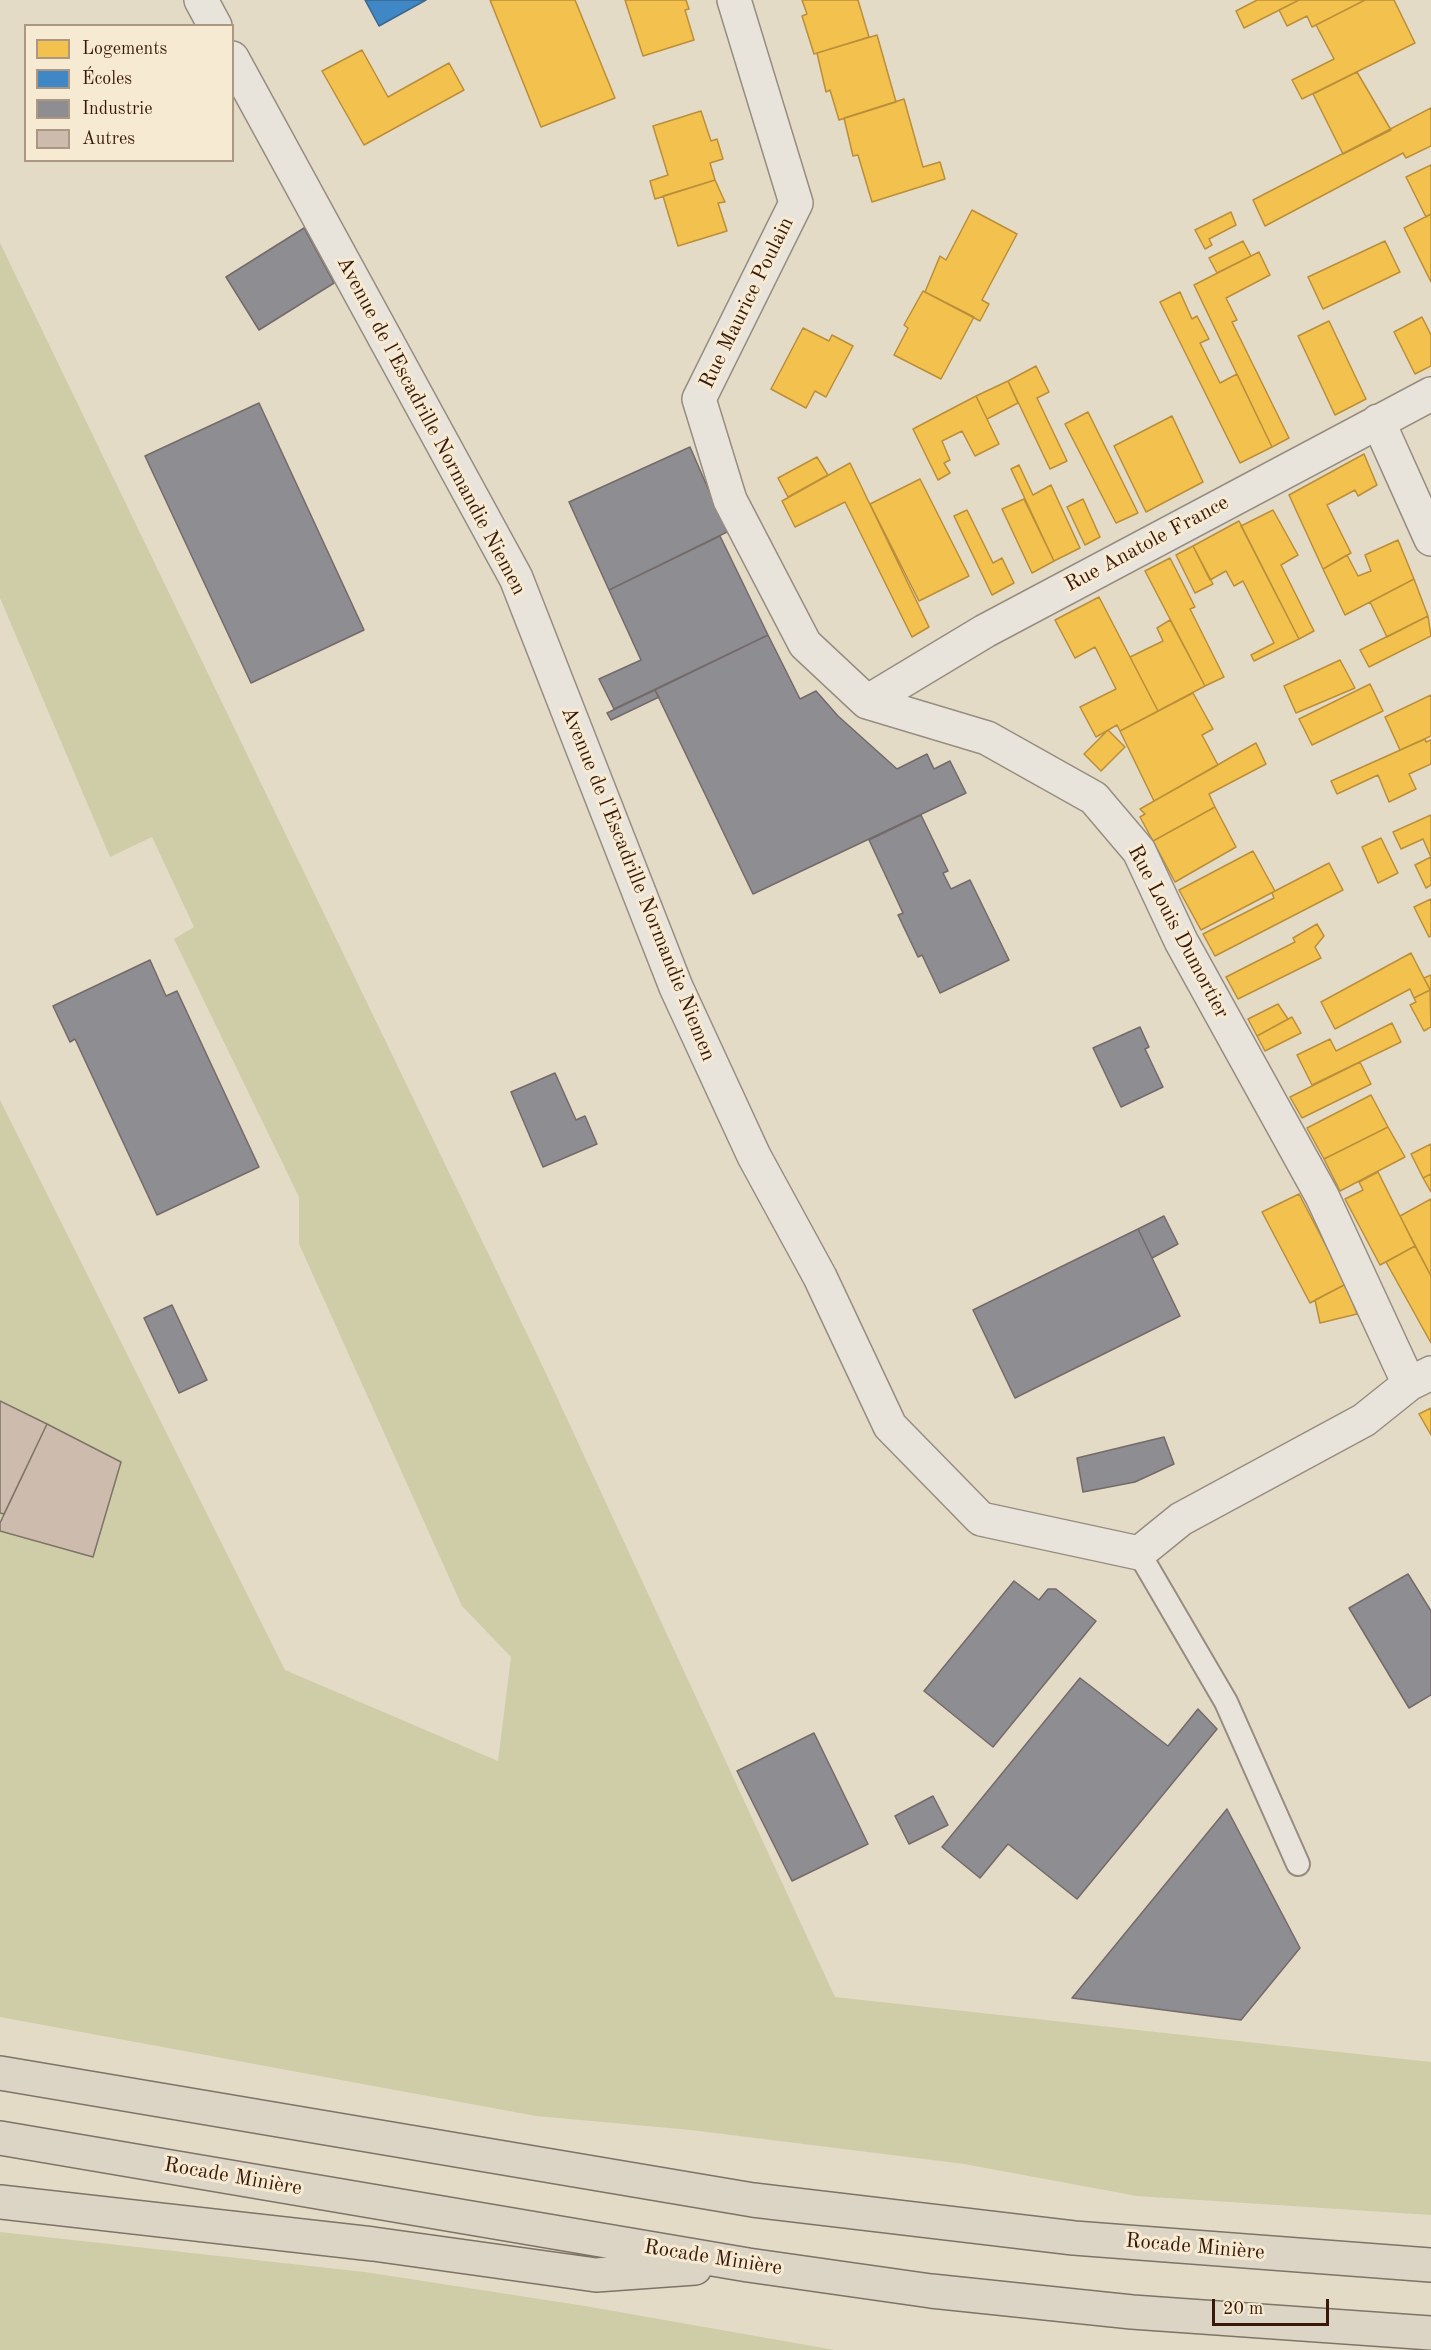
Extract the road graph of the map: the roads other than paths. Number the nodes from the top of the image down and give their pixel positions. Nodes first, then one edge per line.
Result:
1 (201, 0) edge
2 (734, 0) edge
3 (214, 24) edge
4 (234, 62) edge
5 (1431, 394) edge
6 (699, 399) joint
7 (1378, 421) junction
8 (1431, 539) edge
9 (867, 702) junction
10 (1420, 1378) edge
11 (1139, 1553) junction
12 (1298, 1864) dead end
13 (0, 2073) edge
14 (0, 2138) edge
15 (0, 2202) edge
16 (748, 2265) junction
17 (1431, 2265) edge
18 (1431, 2333) edge

1 - 3 street
2 - 6 street, Rue Maurice Poulain
4 - 11 street, Avenue de l'Escadrille Normandie Niemen
5 - 7 street, Rue Anatole France
6 - 9 street, Rue Louis Dumortier
7 - 8 street
7 - 9 street, Rue Anatole France
9 - 10 street, Rue Louis Dumortier
10 - 11 street
11 - 12 lane
13 - 17 highway, Rocade Minière
14 - 16 highway, Rocade Minière
15 - 16 highway
16 - 18 highway, Rocade Minière

